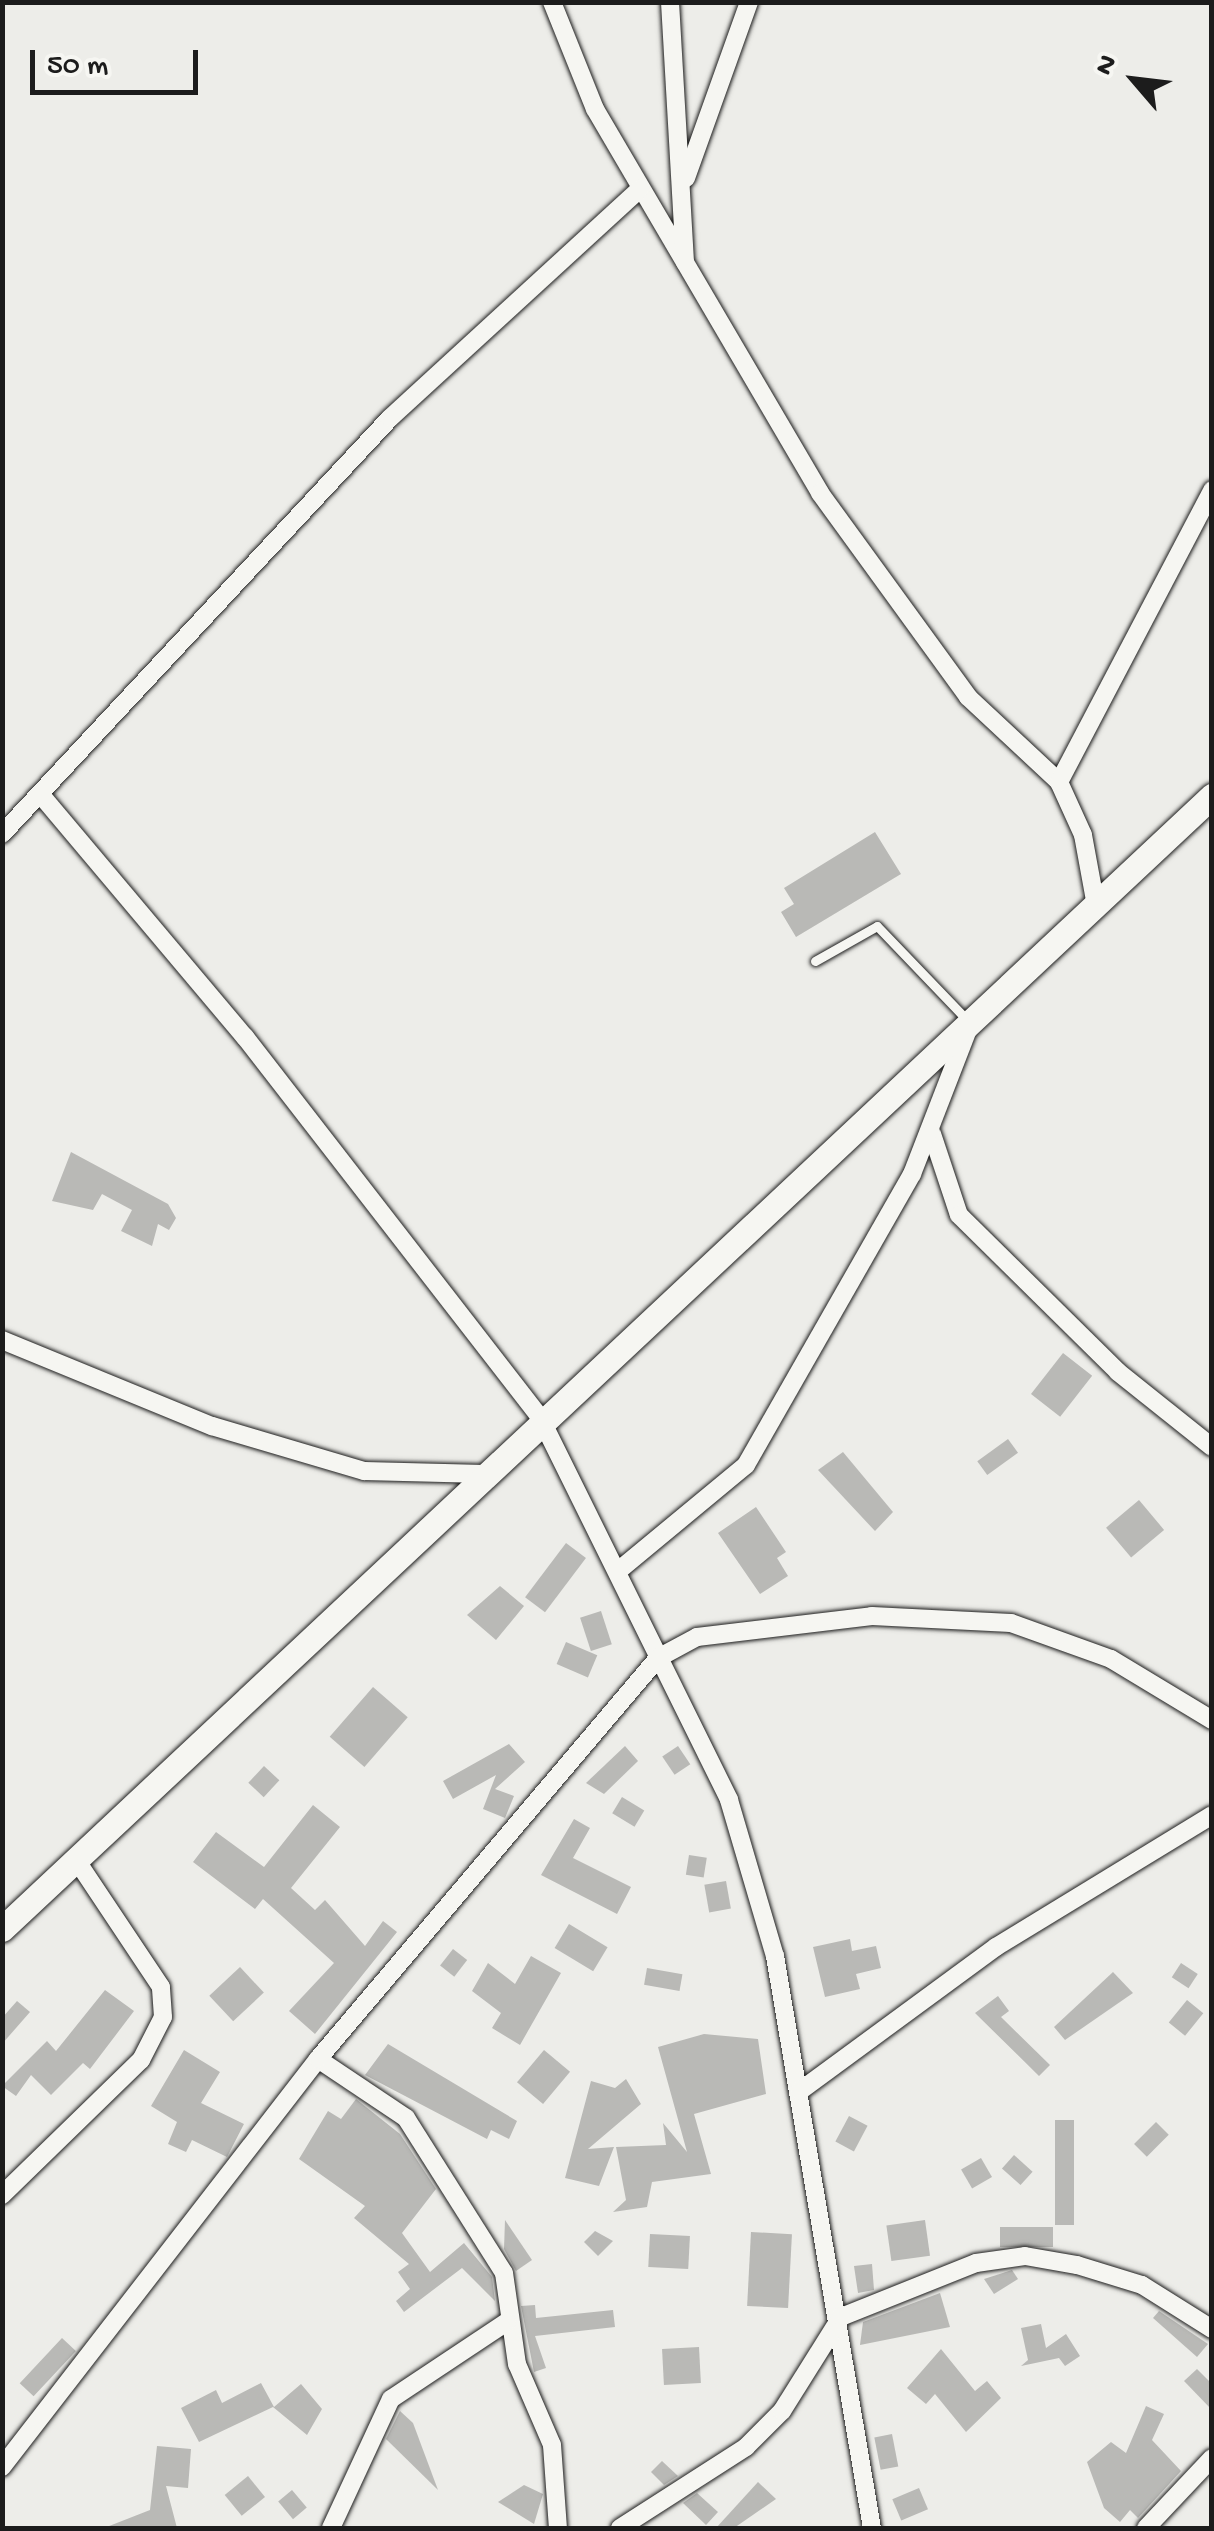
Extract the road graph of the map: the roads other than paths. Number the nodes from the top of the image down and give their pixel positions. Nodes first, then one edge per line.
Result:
1 (552, 2) edge
2 (670, 2) edge
3 (748, 2) edge
4 (684, 183) junction
5 (640, 189) junction
6 (685, 263) junction
7 (1212, 490) edge
8 (1059, 782) junction
9 (42, 795) junction
10 (1212, 796) edge
11 (2, 834) edge
12 (1096, 906) junction
13 (815, 961) dead end
14 (971, 1023) junction
15 (932, 1134) junction
16 (2, 1340) edge
17 (541, 1419) junction
18 (1212, 1447) edge
19 (484, 1474) junction
20 (618, 1571) junction
21 (658, 1658) junction
22 (1212, 1720) edge
23 (1212, 1815) edge
24 (77, 1861) junction
25 (2, 1930) edge
26 (318, 2059) junction
27 (800, 2091) junction
28 (2, 2194) edge
29 (841, 2317) junction
30 (507, 2322) junction
31 (1212, 2329) edge
32 (1212, 2458) edge
33 (2, 2468) edge
34 (331, 2528) edge
35 (558, 2528) edge
36 (620, 2528) edge
37 (872, 2528) edge
38 (1146, 2528) edge

1 - 5 street
2 - 4 street
3 - 4 street
4 - 6 street
5 - 6 street
5 - 9 street
6 - 8 street
7 - 8 street
8 - 12 street
9 - 11 street
9 - 17 street
10 - 12 main road
12 - 14 main road
13 - 14 lane
14 - 15 street
14 - 17 main road
15 - 18 street
15 - 20 street
16 - 19 street
17 - 19 main road
17 - 20 street
19 - 24 main road
20 - 21 street
21 - 22 street
21 - 26 street
21 - 27 street
23 - 27 street
24 - 25 main road
24 - 28 street
26 - 30 street
26 - 33 street
27 - 29 street
29 - 31 street
29 - 36 street
29 - 37 street
30 - 34 street
30 - 35 street
32 - 38 street

